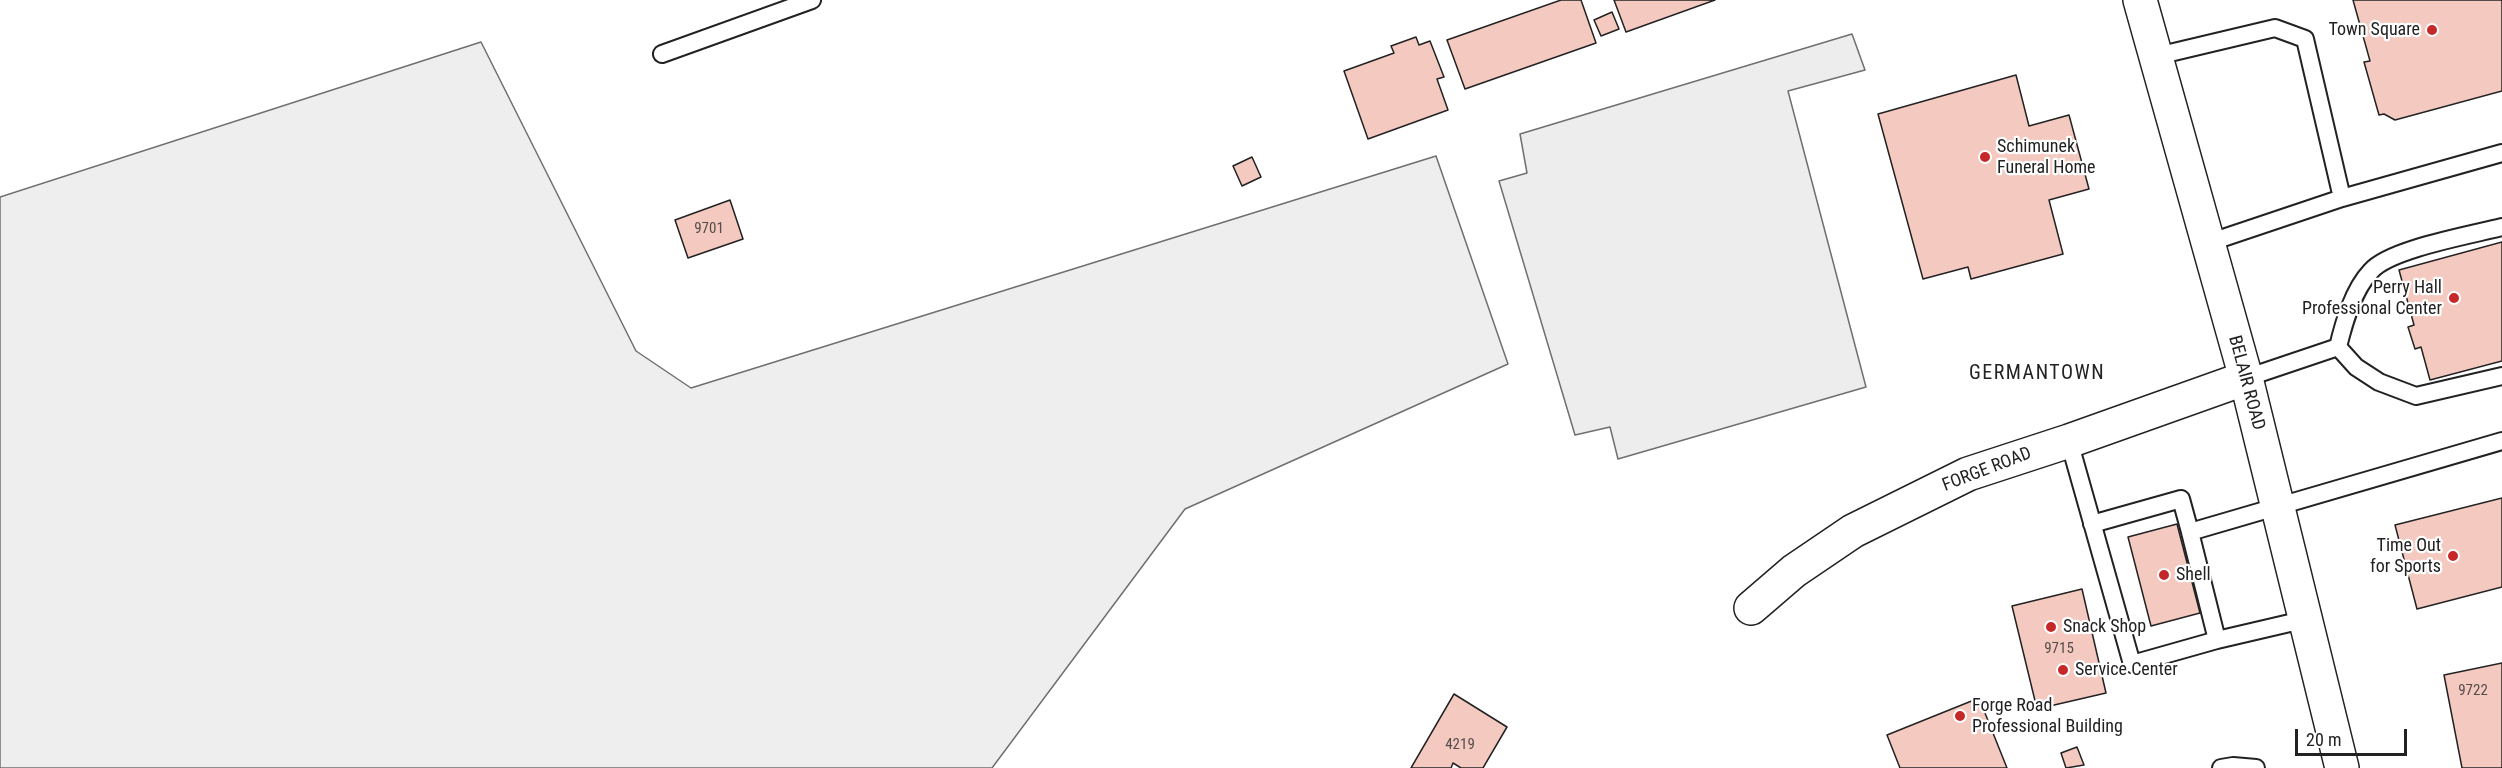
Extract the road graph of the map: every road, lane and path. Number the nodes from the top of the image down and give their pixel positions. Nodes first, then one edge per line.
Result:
1 (812, 0) edge
2 (2140, 0) edge
3 (662, 54) dead end
4 (2157, 56) junction
5 (2502, 153) edge
6 (2342, 198) junction
7 (2502, 227) edge
8 (2208, 243) junction
9 (2338, 347) junction
10 (2502, 376) edge
11 (2246, 378) junction
12 (2069, 441) junction
13 (2502, 441) edge
14 (2279, 507) junction
15 (2092, 524) junction
16 (2190, 532) junction
17 (1751, 608) dead end
18 (2307, 619) junction
19 (2217, 640) junction
20 (2221, 768) edge
21 (2256, 768) edge
22 (2342, 768) edge

1 - 3 lane
2 - 4 main road, BELAIR ROAD
4 - 6 lane
4 - 8 main road, BELAIR ROAD
5 - 6 lane
6 - 8 lane
7 - 9 lane
8 - 11 main road, BELAIR ROAD
9 - 10 lane
9 - 11 lane
11 - 12 main road, FORGE ROAD
11 - 14 main road, BELAIR ROAD
12 - 15 lane
12 - 17 main road, FORGE ROAD
13 - 14 lane
14 - 16 lane
14 - 18 main road, BELAIR ROAD
15 - 16 lane
15 - 19 lane
16 - 19 lane
18 - 19 lane
18 - 22 main road, BELAIR ROAD
20 - 21 lane

